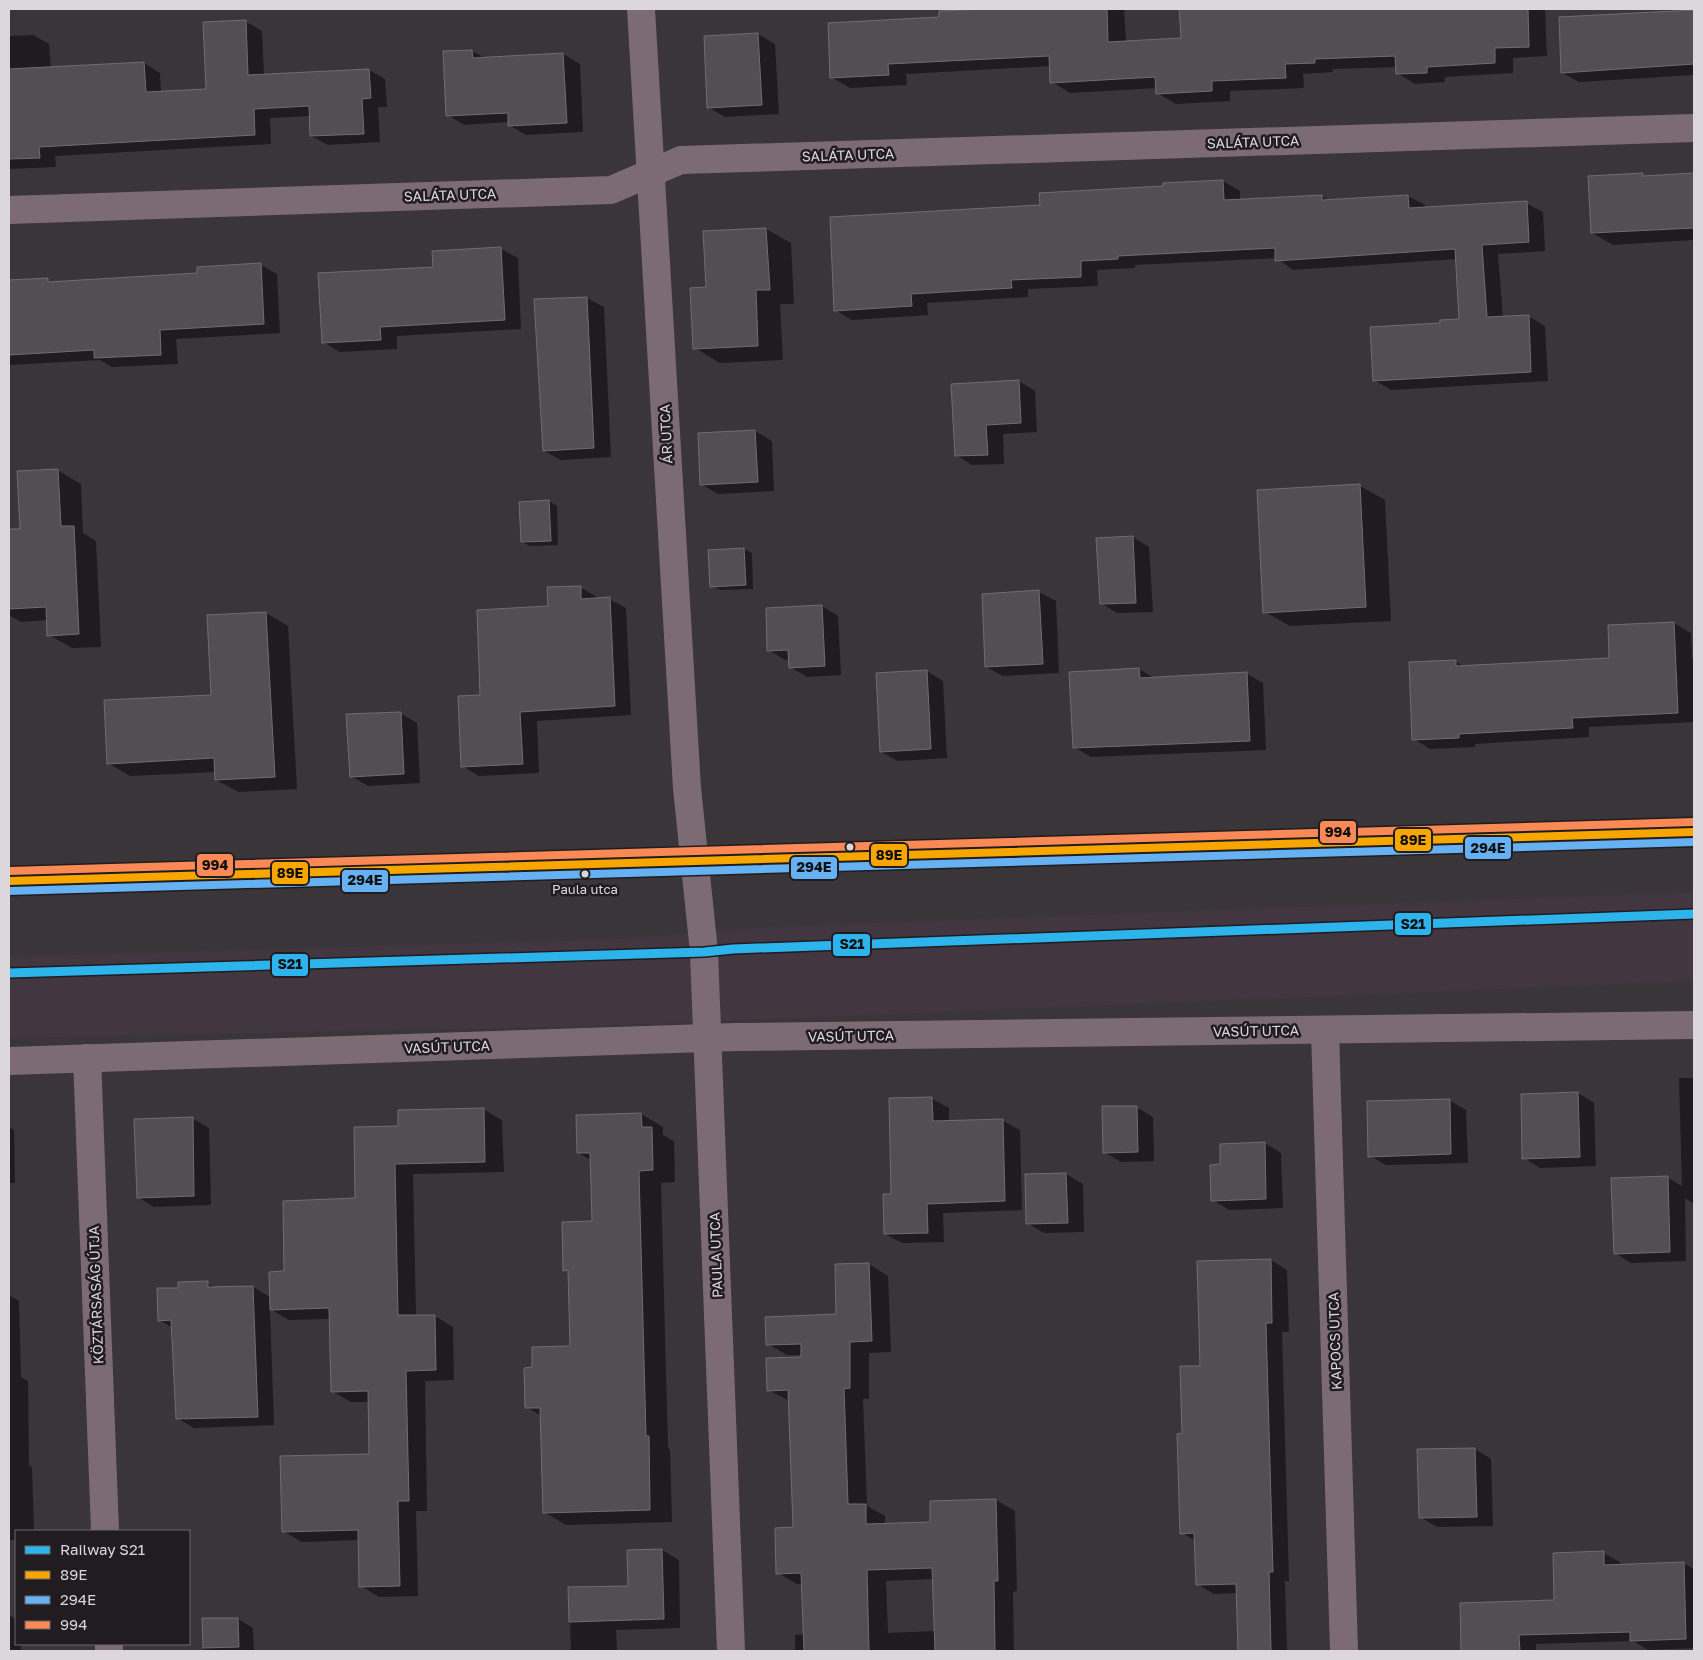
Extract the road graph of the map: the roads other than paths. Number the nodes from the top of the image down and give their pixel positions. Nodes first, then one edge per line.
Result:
1 (641, 9) edge
2 (1694, 128) edge
3 (651, 175) junction
4 (9, 210) edge
5 (1694, 832) edge
6 (694, 860) junction
7 (9, 881) edge
8 (1694, 1025) edge
9 (1325, 1031) junction
10 (708, 1039) junction
11 (87, 1058) junction
12 (9, 1061) edge
13 (105, 1530) edge
14 (731, 1651) edge
15 (1344, 1651) edge

1 - 3 street, ÁR UTCA
2 - 3 street, SALÁTA UTCA
3 - 4 street, SALÁTA UTCA
3 - 6 street, ÁR UTCA
5 - 6 main road
6 - 7 main road
6 - 10 street, PAULA UTCA
8 - 9 street, VASÚT UTCA
9 - 10 street, VASÚT UTCA
9 - 15 street, KAPOCS UTCA
10 - 11 street, VASÚT UTCA
10 - 14 street, PAULA UTCA
11 - 12 street, VASÚT UTCA
11 - 13 street, KÖZTÁRSASÁG ÚTJA

